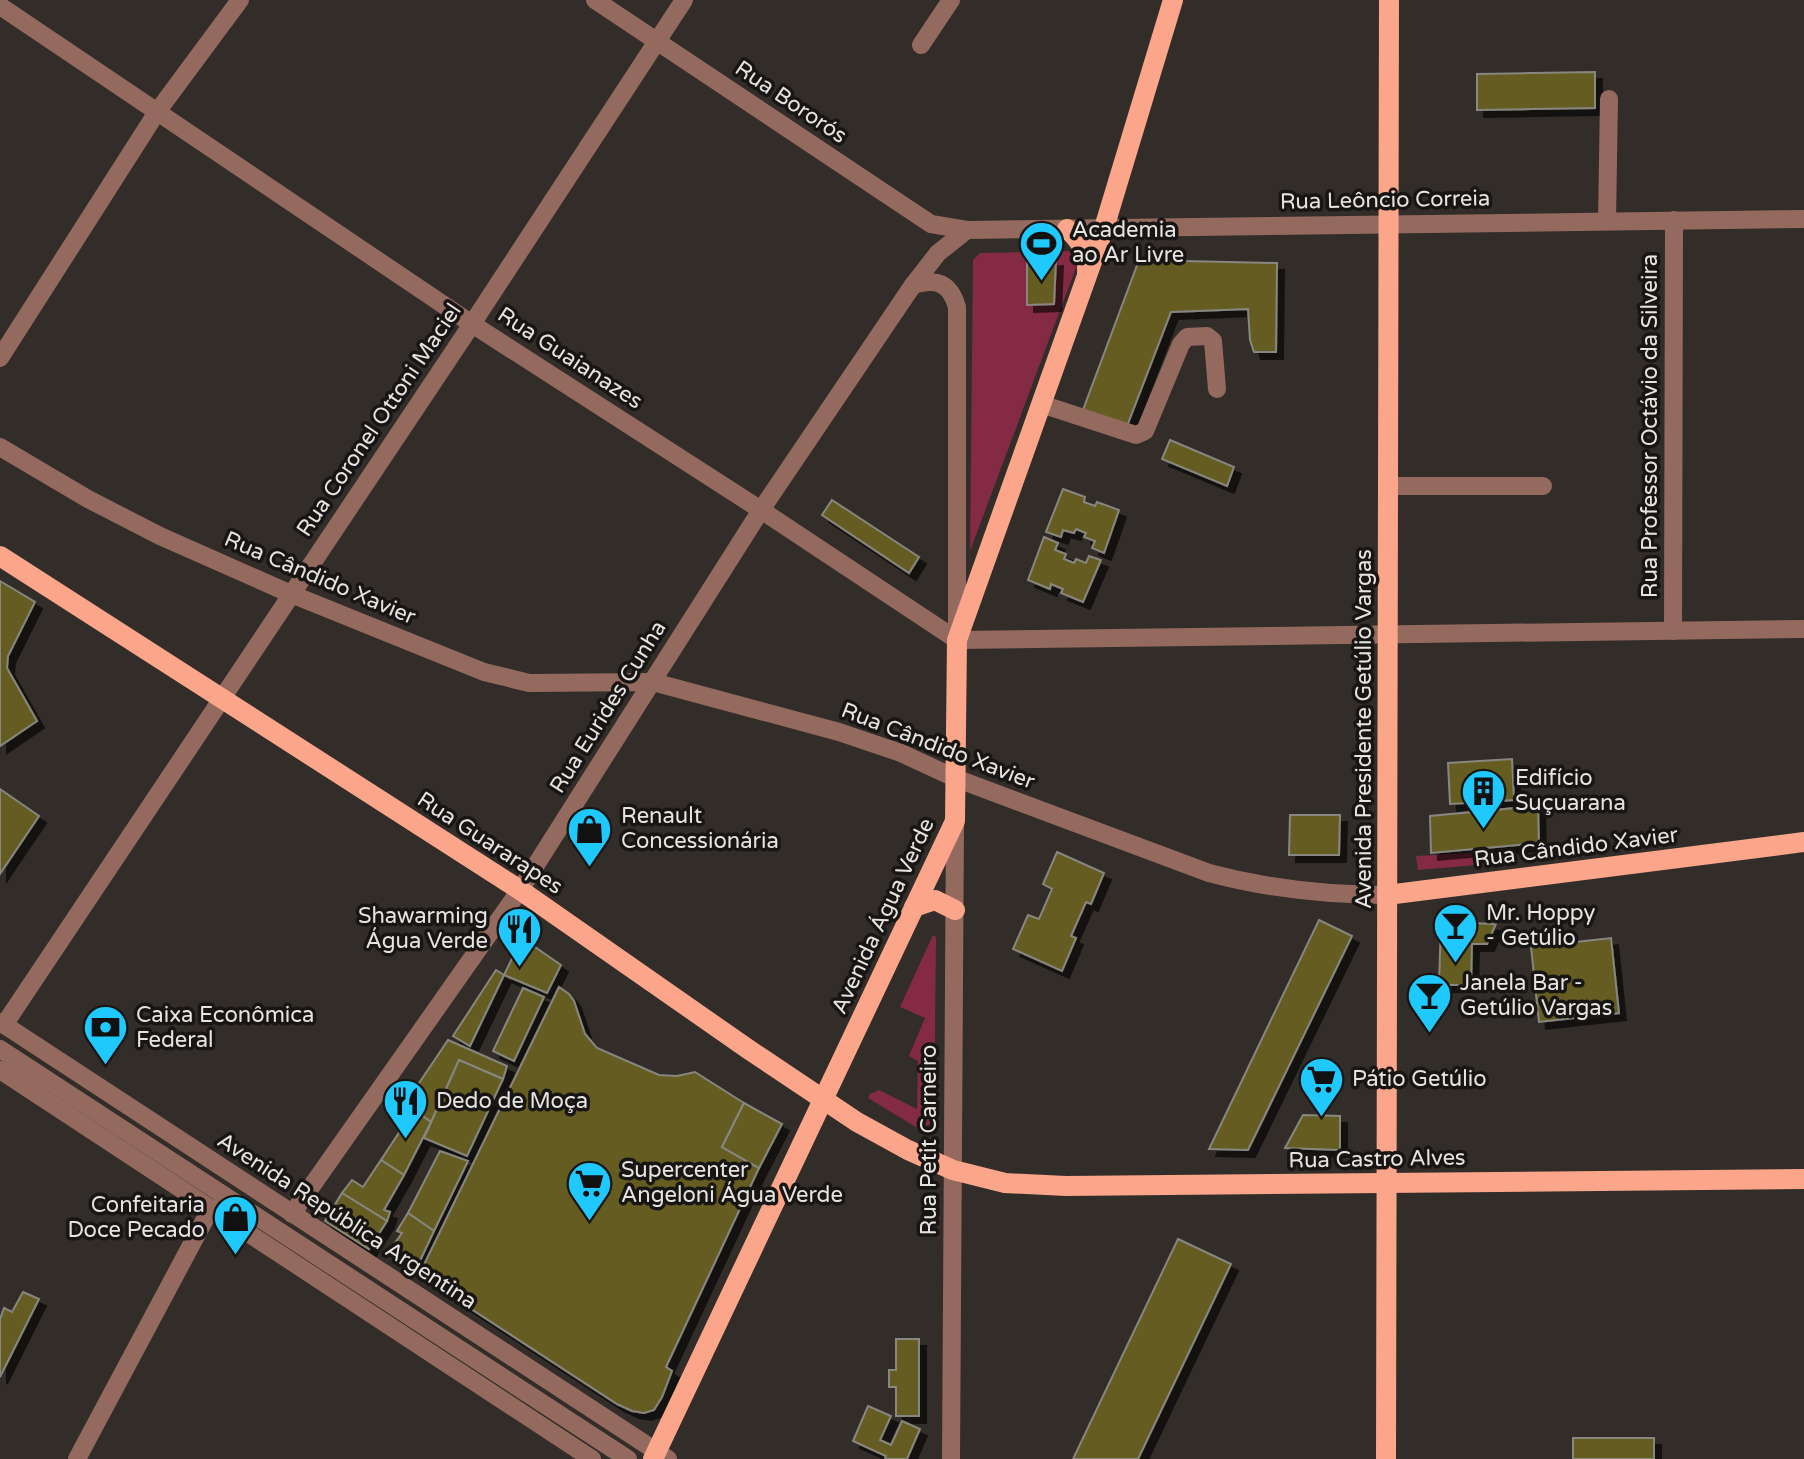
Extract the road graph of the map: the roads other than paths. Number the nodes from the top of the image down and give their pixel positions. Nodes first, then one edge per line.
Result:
1 (240, 0) edge
2 (595, 0) edge
3 (684, 0) edge
4 (951, 0) edge
5 (1173, 0) edge
6 (1389, 0) edge
7 (0, 6) edge
8 (657, 42) junction
9 (921, 45) dead end
10 (1609, 99) dead end
11 (157, 112) junction
12 (1804, 219) edge
13 (1674, 220) junction
14 (1607, 221) junction
15 (1389, 224) junction
16 (1104, 228) junction
17 (1067, 229) junction
18 (967, 230) junction
19 (1087, 277) junction
20 (913, 285) junction
21 (472, 324) junction
22 (0, 358) edge
23 (1217, 389) dead end
24 (1041, 404) junction
25 (0, 447) edge
26 (1388, 486) junction
27 (1543, 486) dead end
28 (761, 510) junction
29 (0, 556) edge
30 (291, 594) junction
31 (1804, 629) edge
32 (1673, 631) junction
33 (1388, 635) junction
34 (957, 640) junction
35 (653, 682) junction
36 (221, 700) junction
37 (955, 778) junction
38 (955, 821) junction
39 (1804, 842) edge
40 (520, 890) junction
41 (1387, 895) junction
42 (914, 907) junction
43 (955, 910) junction
44 (2, 1023) edge
45 (0, 1049) edge
46 (0, 1070) edge
47 (823, 1100) junction
48 (953, 1170) junction
49 (1804, 1179) edge
50 (1387, 1183) junction
51 (211, 1208) junction
52 (292, 1214) junction
53 (659, 1456) edge
54 (77, 1459) edge
55 (592, 1459) edge
56 (628, 1459) edge
57 (951, 1459) edge
58 (1386, 1459) edge

1 - 11 street
2 - 8 street, Rua Bororós
3 - 8 street, Rua Coronel Ottoni Maciel
4 - 9 street
5 - 16 main road, Avenida Água Verde
6 - 15 main road, Avenida Presidente Getúlio Vargas
7 - 11 street, Rua Guaianazes
8 - 18 street, Rua Bororós
8 - 21 street, Rua Coronel Ottoni Maciel
10 - 14 street
11 - 21 street, Rua Guaianazes
11 - 22 street
12 - 13 street, Rua Leôncio Correia
13 - 14 street, Rua Leôncio Correia
13 - 32 street, Rua Professor Octávio da Silveira
14 - 15 street, Rua Leôncio Correia
15 - 16 street, Rua Leôncio Correia
15 - 26 main road, Avenida Presidente Getúlio Vargas
16 - 17 street, Rua Leôncio Correia
16 - 19 main road, Avenida Água Verde
17 - 18 street, Rua Leôncio Correia
17 - 19 main road
18 - 20 street, Rua Eurides Cunha
19 - 24 main road, Avenida Água Verde
20 - 28 street, Rua Eurides Cunha
20 - 34 street
21 - 28 street, Rua Guaianazes
21 - 30 street, Rua Coronel Ottoni Maciel
23 - 24 street
24 - 34 main road, Avenida Água Verde
25 - 30 street, Rua Cândido Xavier
26 - 27 street
26 - 33 main road, Avenida Presidente Getúlio Vargas
28 - 34 street, Rua Guaianazes
28 - 35 street, Rua Eurides Cunha
29 - 36 main road, Rua Guararapes
30 - 35 street, Rua Cândido Xavier
30 - 36 street, Rua Coronel Ottoni Maciel
31 - 32 street
32 - 33 street
33 - 34 street
33 - 41 main road, Avenida Presidente Getúlio Vargas
34 - 37 main road, Avenida Água Verde
35 - 37 street, Rua Cândido Xavier
35 - 40 street, Rua Eurides Cunha
36 - 40 main road, Rua Guararapes
36 - 44 street, Rua Coronel Ottoni Maciel
37 - 38 main road, Avenida Água Verde
37 - 41 street, Rua Cândido Xavier
38 - 42 main road, Avenida Água Verde
38 - 43 street, Rua Petit Carneiro
39 - 41 main road, Rua Cândido Xavier
40 - 47 main road, Rua Guararapes
40 - 52 street, Rua Eurides Cunha
41 - 50 main road, Avenida Presidente Getúlio Vargas
42 - 43 main road
42 - 47 main road, Avenida Água Verde
43 - 48 street, Rua Petit Carneiro
44 - 52 street, Avenida República Argentina
45 - 56 street
46 - 51 street
47 - 48 main road, Rua Guararapes
47 - 53 main road, Avenida Água Verde
48 - 50 main road, Rua Castro Alves
48 - 57 street, Rua Petit Carneiro
49 - 50 main road, Rua Castro Alves
50 - 58 main road, Avenida Presidente Getúlio Vargas
51 - 54 street
51 - 55 street
52 - 53 street, Avenida República Argentina

